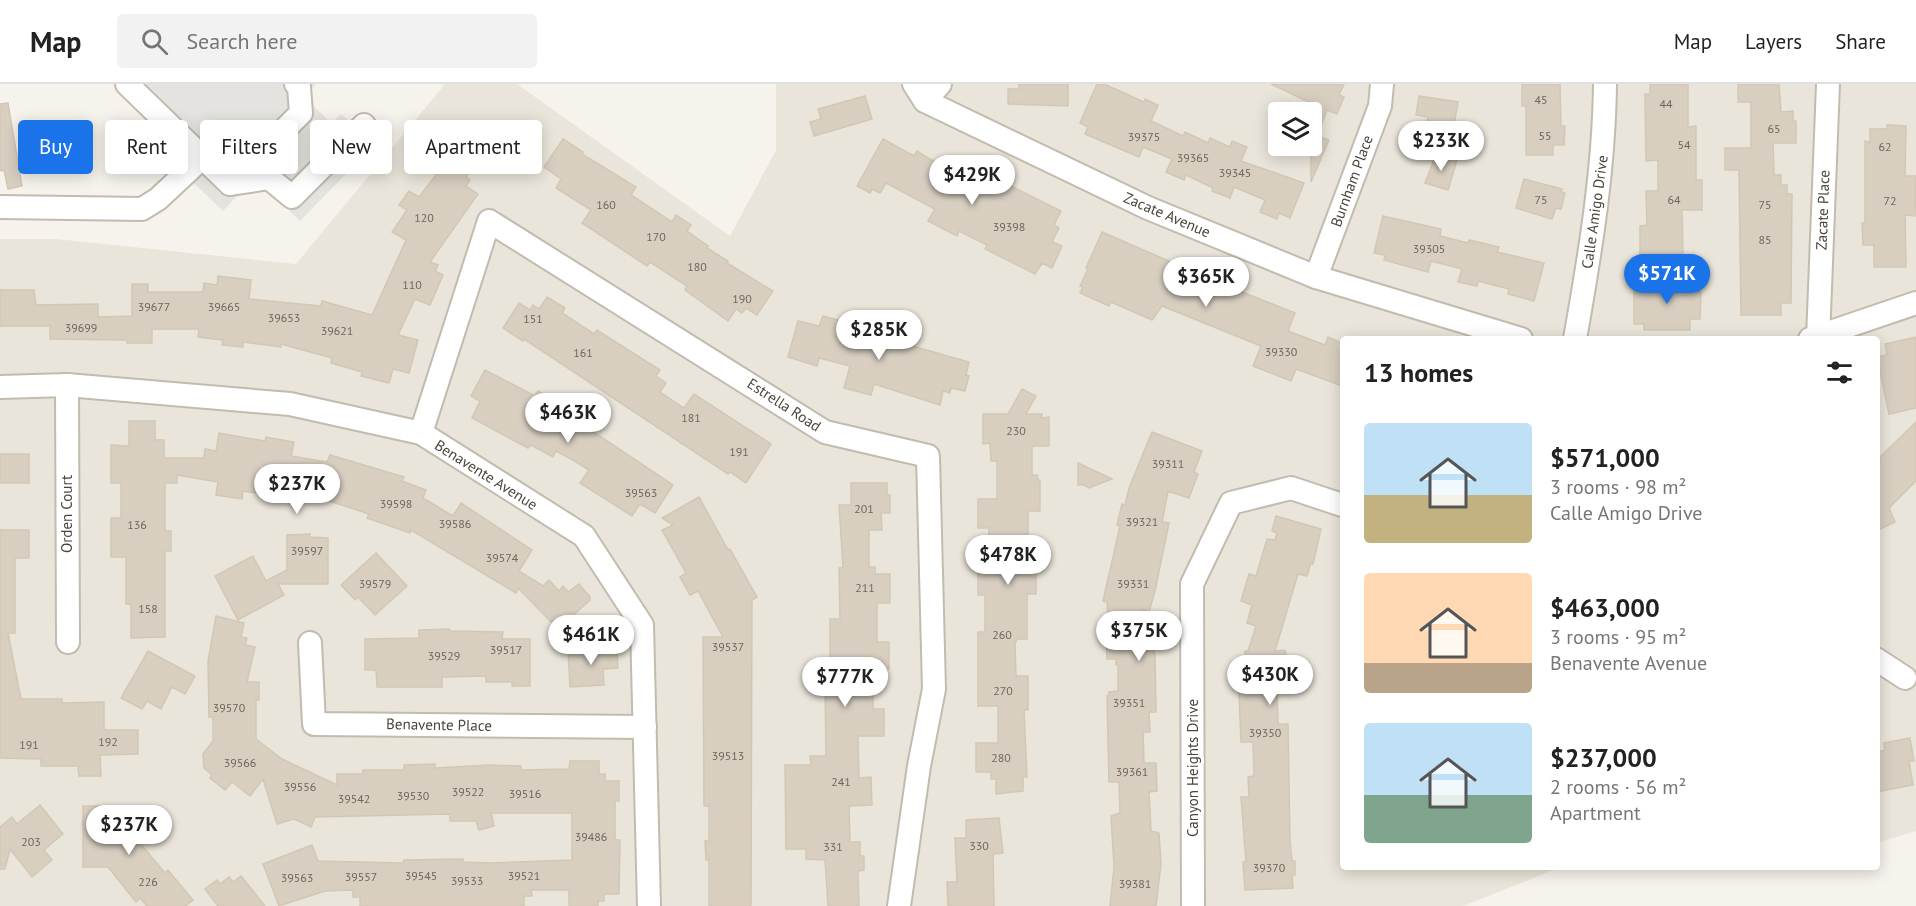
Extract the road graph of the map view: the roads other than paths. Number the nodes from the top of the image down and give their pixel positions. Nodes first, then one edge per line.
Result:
1 (128, 84) edge
2 (296, 84) edge
3 (940, 84) edge
4 (1382, 84) edge
5 (1605, 84) edge
6 (1828, 84) edge
7 (920, 92) edge
8 (200, 155) edge
9 (200, 159) edge
10 (220, 174) edge
11 (315, 174) edge
12 (230, 184) junction
13 (0, 207) edge
14 (1316, 277) junction
15 (1916, 303) edge
16 (1511, 336) edge
17 (1576, 336) edge
18 (1815, 336) edge
19 (1821, 336) edge
20 (67, 386) junction
21 (0, 387) edge
22 (421, 433) junction
23 (1340, 504) edge
24 (68, 642) dead end
25 (310, 643) dead end
26 (1880, 662) edge
27 (1905, 678) dead end
28 (645, 727) junction
29 (649, 906) edge
30 (899, 906) edge
31 (1193, 906) edge

1 - 8 street
2 - 12 street
3 - 7 street, Zacate Avenue
4 - 14 street, Burnham Place
5 - 17 street, Calle Amigo Drive
6 - 18 street, Zacate Place
7 - 14 street, Zacate Avenue
9 - 13 street
10 - 12 street
11 - 12 street
14 - 16 street, Zacate Avenue
15 - 19 street
20 - 21 street, Benavente Avenue
20 - 22 street, Benavente Avenue
20 - 24 street, Orden Court
22 - 28 street, Benavente Avenue
22 - 30 street, Estrella Road
23 - 31 street, Canyon Heights Drive
25 - 28 street, Benavente Place
26 - 27 street
28 - 29 street, Benavente Avenue

